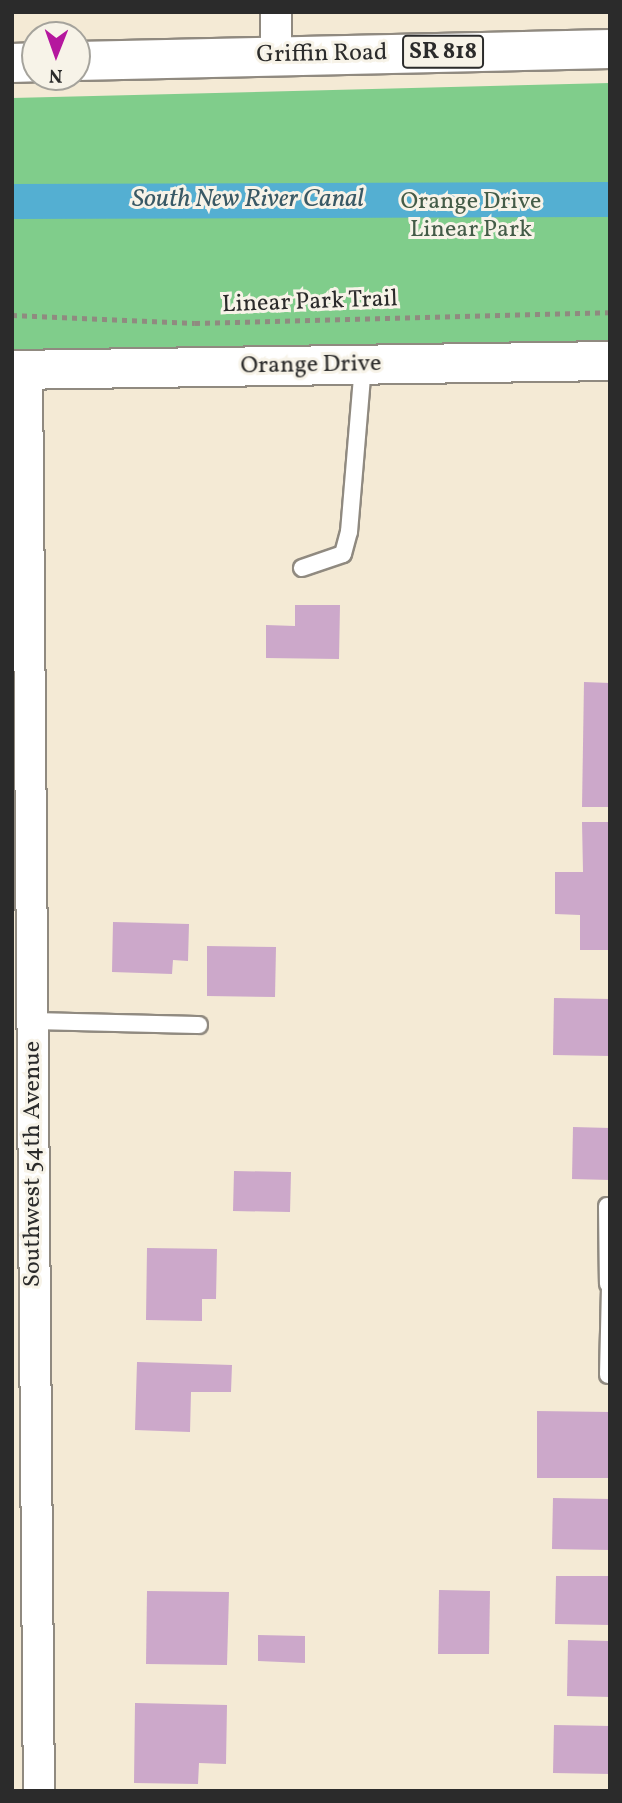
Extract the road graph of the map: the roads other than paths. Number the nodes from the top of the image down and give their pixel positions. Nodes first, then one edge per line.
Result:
1 (276, 12) edge
2 (610, 48) edge
3 (276, 56) junction
4 (91, 61) edge
5 (610, 361) edge
6 (363, 366) junction
7 (19, 370) edge
8 (302, 568) dead end
9 (21, 699) edge
10 (32, 1021) junction
11 (199, 1025) dead end
12 (607, 1206) dead end
13 (609, 1284) edge
14 (608, 1376) dead end
15 (38, 1791) edge

1 - 3 street
2 - 3 street, Griffin Road / SR 818
3 - 4 street, Griffin Road / SR 818
5 - 6 street, Orange Drive
6 - 7 street, Orange Drive
6 - 8 lane
7 - 9 street, Southwest 54th Avenue
9 - 10 street, Southwest 54th Avenue
10 - 11 lane
10 - 15 street, Southwest 54th Avenue
12 - 13 lane
13 - 14 lane

